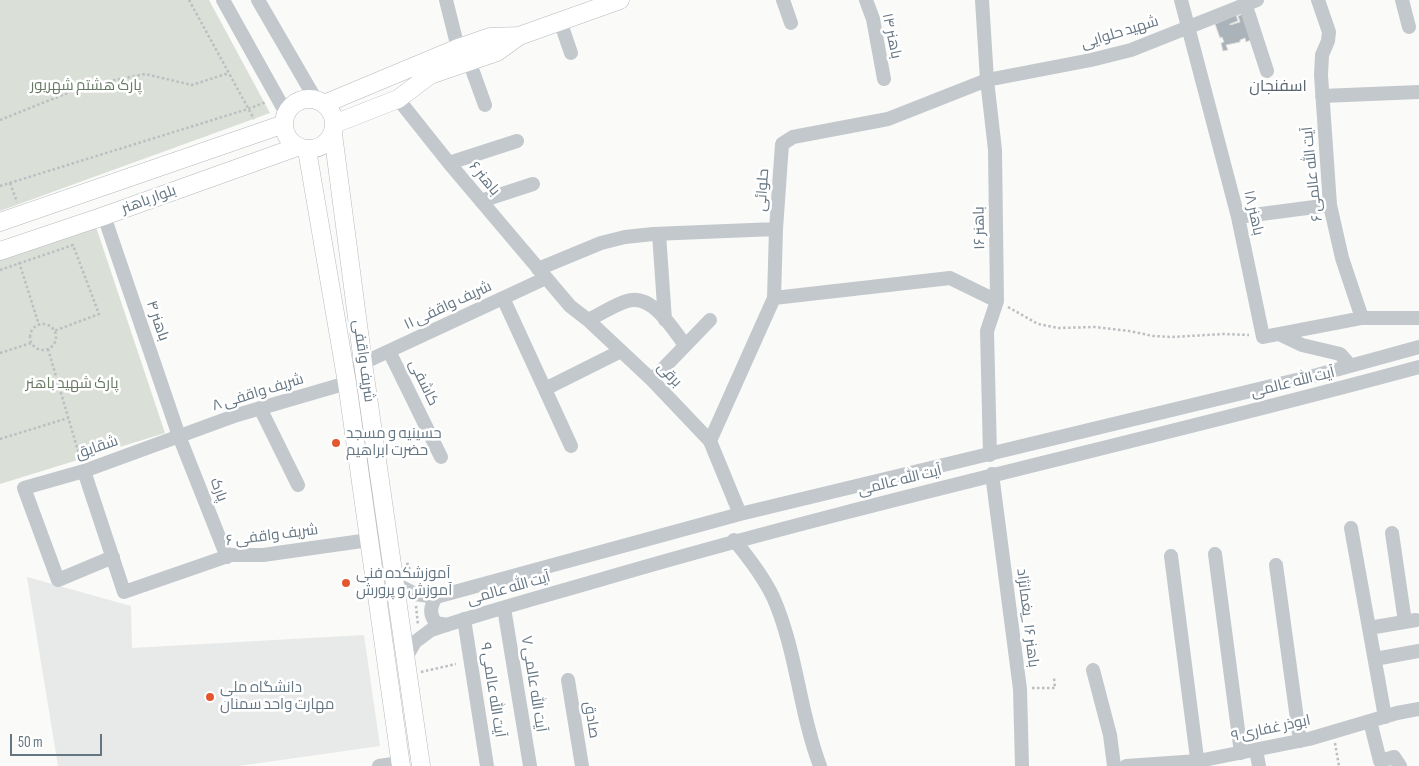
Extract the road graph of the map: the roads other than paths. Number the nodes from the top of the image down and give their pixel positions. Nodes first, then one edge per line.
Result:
1 (223, 0) edge
2 (258, 0) edge
3 (446, 0) edge
4 (620, 0) edge
5 (783, 0) edge
6 (866, 0) edge
7 (982, 0) edge
8 (1181, 0) edge
9 (1318, 0) edge
10 (1402, 0) edge
11 (1249, 2) edge
12 (560, 21) junction
13 (791, 23) dead end
14 (1188, 27) junction
15 (1409, 27) dead end
16 (519, 36) junction
17 (458, 48) junction
18 (571, 53) dead end
19 (469, 61) junction
20 (1267, 71) dead end
21 (884, 79) dead end
22 (988, 80) junction
23 (1419, 92) edge
24 (1322, 96) junction
25 (398, 100) junction
26 (320, 102) junction
27 (485, 106) dead end
28 (285, 119) junction
29 (334, 129) junction
30 (517, 141) dead end
31 (302, 148) junction
32 (449, 163) junction
33 (533, 184) dead end
34 (481, 202) junction
35 (1330, 205) junction
36 (104, 216) junction
37 (1238, 217) junction
38 (0, 222) edge
39 (776, 229) junction
40 (659, 234) junction
41 (11, 254) edge
42 (542, 274) junction
43 (503, 298) junction
44 (774, 298) junction
45 (998, 301) junction
46 (1362, 318) junction
47 (1419, 318) edge
48 (588, 320) junction
49 (665, 320) junction
50 (710, 320) dead end
51 (1279, 334) junction
52 (685, 345) junction
53 (1419, 347) edge
54 (389, 351) junction
55 (621, 351) junction
56 (363, 363) junction
57 (1350, 365) junction
58 (1419, 367) edge
59 (1317, 375) junction
60 (652, 380) junction
61 (346, 383) junction
62 (545, 389) junction
63 (1321, 393) junction
64 (260, 408) junction
65 (179, 436) junction
66 (710, 441) junction
67 (571, 446) dead end
68 (990, 455) junction
69 (441, 457) dead end
70 (84, 470) junction
71 (992, 474) junction
72 (298, 485) dead end
73 (740, 514) junction
74 (1351, 528) dead end
75 (1392, 533) dead end
76 (369, 540) junction
77 (734, 540) junction
78 (1215, 554) dead end
79 (1171, 556) dead end
80 (113, 557) junction
81 (227, 557) junction
82 (1276, 565) dead end
83 (394, 584) junction
84 (436, 597) junction
85 (504, 608) junction
86 (464, 619) junction
87 (447, 625) junction
88 (1369, 628) junction
89 (1419, 651) edge
90 (1375, 659) junction
91 (407, 667) junction
92 (1093, 670) dead end
93 (568, 680) dead end
94 (1419, 708) edge
95 (1385, 717) junction
96 (1370, 721) junction
97 (1300, 741) junction
98 (1256, 750) junction
99 (1241, 752) junction
100 (401, 764) edge
101 (1198, 764) edge
102 (379, 766) edge
103 (421, 766) edge
104 (487, 766) edge
105 (530, 766) edge
106 (582, 766) edge
107 (820, 766) edge
108 (1022, 766) edge
109 (1114, 766) edge
110 (1126, 766) edge
111 (1259, 766) edge
112 (1400, 766) edge

1 - 28 street
2 - 26 street
3 - 17 street
4 - 12 main road
5 - 13 street
6 - 21 street, باهنر ۱۴
7 - 22 street, باهنر ۱۶
8 - 14 street, باهنر ۱۸
9 - 24 street, آیت الله عالمی ۶
10 - 15 street
11 - 14 street, شهید حلوایی
11 - 20 street
12 - 16 main road
12 - 18 street
14 - 22 street, شهید حلوایی
14 - 37 street, باهنر ۱۸
16 - 17 main road
16 - 19 main road
17 - 26 main road
19 - 25 main road
19 - 27 street
22 - 39 street, حلوائی
22 - 45 street, باهنر ۱۶
23 - 24 street
24 - 35 street, آیت الله عالمی ۶
25 - 29 main road
25 - 32 street, باهنر ۶
26 - 28 main road
26 - 29 main road
28 - 31 main road
28 - 38 main road, بلوار باهنر
29 - 31 main road
29 - 56 main road, شریف واقفی
30 - 32 street
31 - 36 main road, بلوار باهنر
31 - 61 main road, شریف واقفی
32 - 34 street, باهنر ۶
33 - 34 street
34 - 42 street, باهنر ۶
35 - 37 street
35 - 46 street, آیت الله عالمی ۶
36 - 41 main road, بلوار باهنر
36 - 65 street, باهنر ۴
37 - 51 street, باهنر ۱۸
39 - 40 street, شریف واقفی ۱۱
39 - 44 street, حلوائی
40 - 42 street, شریف واقفی ۱۱
40 - 49 street
42 - 43 street, شریف واقفی ۱۱
42 - 48 street, برقی
43 - 54 street, شریف واقفی ۱۱
43 - 62 street
44 - 45 street
44 - 66 street, حلوائی
45 - 68 street, باهنر ۱۶
46 - 47 street
46 - 51 street
48 - 49 street
48 - 55 street, برقی
49 - 52 street
50 - 52 street
51 - 57 street
52 - 60 street
53 - 57 street, آیت الله عالمی
54 - 56 street, شریف واقفی ۱۱
54 - 69 street, کاشفی
55 - 60 street, برقی
55 - 62 street
56 - 83 main road, شریف واقفی
57 - 59 street, آیت الله عالمی
58 - 63 street, آیت الله عالمی
59 - 63 street
59 - 68 street, آیت الله عالمی
60 - 66 street, برقی
61 - 64 street, شریف واقفی ۸
61 - 76 main road, شریف واقفی
62 - 67 street
63 - 71 street, آیت الله عالمی
64 - 65 street, شریف واقفی ۸
64 - 72 street
65 - 70 street, شقایق
65 - 81 street, پارک
66 - 73 street, برقی
68 - 73 street, آیت الله عالمی
70 - 80 street
70 - 80 street, شقایق
71 - 77 street, آیت الله عالمی
71 - 108 street, باهنر ۱۶ _یغمانژاد
73 - 84 street, آیت الله عالمی
74 - 88 street
75 - 88 street
76 - 81 street, شریف واقفی ۶
76 - 100 main road, شریف واقفی
77 - 85 street, آیت الله عالمی
77 - 107 street
78 - 99 street
79 - 101 street
80 - 81 street, شریف واقفی ۶
82 - 97 street
83 - 84 street, آیت الله عالمی
83 - 91 main road, شریف واقفی
84 - 87 street
85 - 86 street, آیت الله عالمی
85 - 105 street, آیت الله عالمی ۷
86 - 87 street, آیت الله عالمی
86 - 104 street, آیت الله عالمی ۹
87 - 91 street, آیت الله عالمی
88 - 90 street
89 - 90 street
90 - 95 street
91 - 103 main road, شریف واقفی
92 - 109 street
93 - 106 street, صادق
94 - 95 street, ابوذر غفاری ۹
95 - 96 street, ابوذر غفاری ۹
96 - 97 street, ابوذر غفاری ۹
96 - 112 street
97 - 98 street, ابوذر غفاری ۹
98 - 99 street, ابوذر غفاری ۹
98 - 111 street
99 - 101 street, ابوذر غفاری ۹
100 - 102 street
101 - 110 street, ابوذر غفاری ۹

